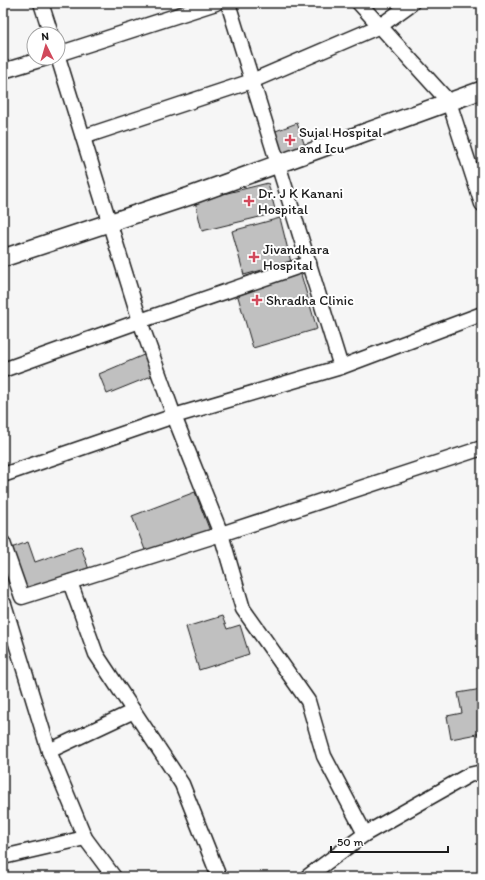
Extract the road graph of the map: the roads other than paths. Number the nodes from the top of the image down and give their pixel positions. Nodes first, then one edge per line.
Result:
1 (41, 3) edge
2 (216, 3) edge
3 (228, 3) edge
4 (359, 3) edge
5 (412, 3) edge
6 (48, 26) edge
7 (380, 26) junction
8 (66, 51) edge
9 (26, 64) edge
10 (61, 66) edge
11 (3, 71) edge
12 (252, 81) junction
13 (482, 90) edge
14 (449, 102) junction
15 (83, 137) junction
16 (278, 164) junction
17 (482, 204) edge
18 (109, 223) junction
19 (3, 258) edge
20 (309, 263) junction
21 (482, 314) edge
22 (140, 321) junction
23 (341, 367) junction
24 (3, 370) edge
25 (174, 416) junction
26 (482, 448) edge
27 (3, 475) edge
28 (221, 534) junction
29 (3, 543) edge
30 (70, 582) junction
31 (22, 597) junction
32 (3, 604) edge
33 (134, 711) junction
34 (49, 751) junction
35 (482, 772) edge
36 (365, 834) junction
37 (85, 838) junction
38 (3, 857) edge
39 (114, 877) edge
40 (219, 877) edge
41 (307, 877) edge

1 - 6 street
2 - 8 street
3 - 12 street
4 - 7 street
5 - 7 street
7 - 12 street
7 - 14 street
9 - 11 street
10 - 15 street
12 - 15 street
12 - 16 street
13 - 14 street
14 - 16 street
14 - 17 street
15 - 18 street
16 - 18 street
16 - 20 street
18 - 19 street
18 - 22 street
20 - 22 street
20 - 23 street
21 - 23 street
22 - 24 street
22 - 25 street
23 - 25 street
25 - 27 street
25 - 28 street
26 - 28 street
28 - 30 street
28 - 36 street
29 - 31 street
30 - 31 street
30 - 33 street
31 - 32 street
32 - 34 street
33 - 34 street
33 - 40 street
34 - 37 street
35 - 36 street
36 - 41 street
37 - 38 street
37 - 39 street

